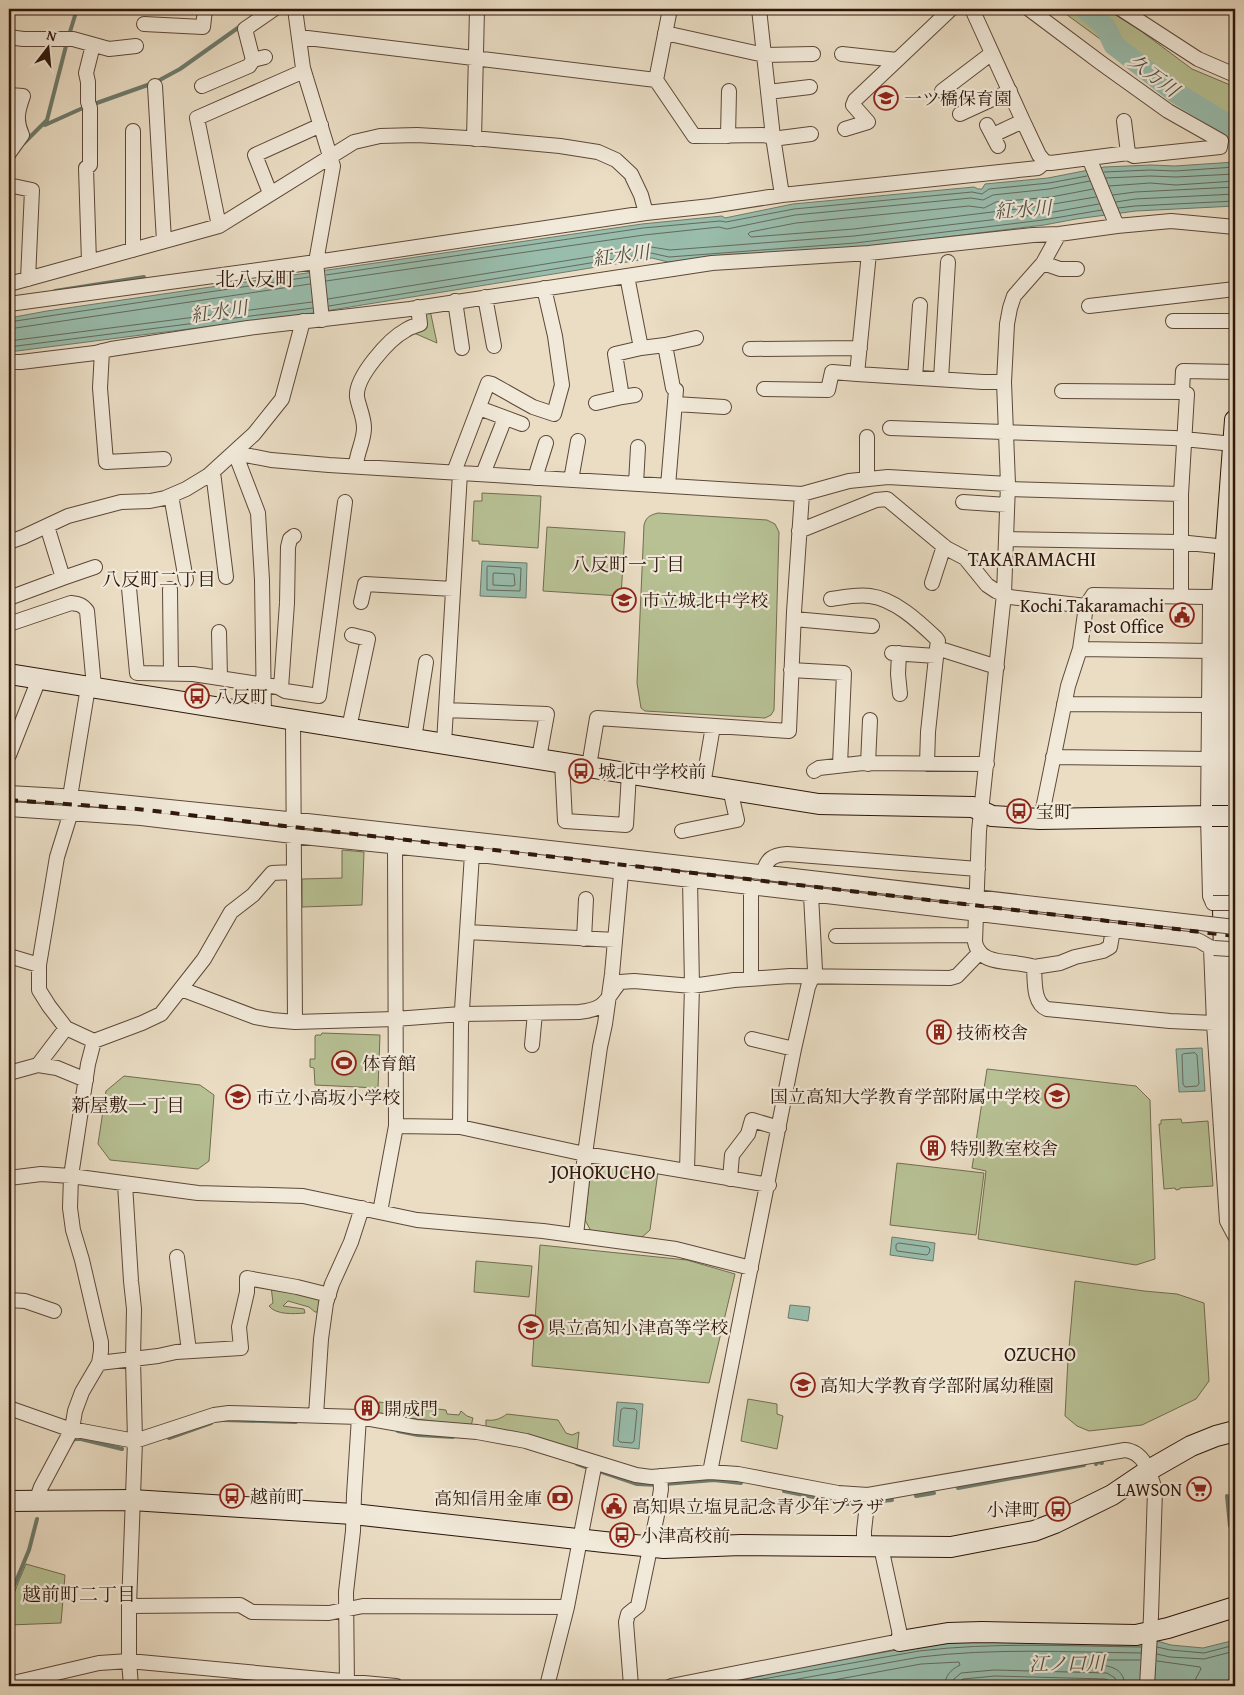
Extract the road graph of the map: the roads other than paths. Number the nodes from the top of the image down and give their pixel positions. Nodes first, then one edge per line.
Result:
1 (205, 9) edge
2 (274, 9) edge
3 (295, 9) edge
4 (477, 9) edge
5 (670, 9) edge
6 (758, 9) edge
7 (972, 9) edge
8 (1029, 9) edge
9 (1121, 9) edge
10 (947, 10) edge
11 (144, 24) dead end
12 (665, 33) junction
13 (9, 37) edge
14 (298, 37) junction
15 (93, 45) junction
16 (136, 46) dead end
17 (992, 53) junction
18 (813, 54) dead end
19 (842, 54) dead end
20 (764, 55) junction
21 (476, 57) junction
22 (897, 60) junction
23 (304, 71) junction
24 (1235, 75) edge
25 (656, 80) junction
26 (155, 86) dead end
27 (202, 86) dead end
28 (810, 87) dead end
29 (729, 91) dead end
30 (942, 91) dead end
31 (1010, 91) junction
32 (768, 92) junction
33 (9, 95) edge
34 (960, 114) dead end
35 (1023, 121) junction
36 (1124, 121) dead end
37 (321, 125) junction
38 (845, 129) dead end
39 (133, 132) dead end
40 (811, 134) dead end
41 (993, 135) dead end
42 (728, 136) junction
43 (773, 137) junction
44 (474, 139) junction
45 (9, 153) edge
46 (1128, 153) junction
47 (332, 161) junction
48 (1045, 162) junction
49 (1090, 162) junction
50 (9, 187) edge
51 (270, 193) junction
52 (782, 195) junction
53 (646, 213) junction
54 (1115, 221) junction
55 (219, 226) junction
56 (1235, 227) edge
57 (1059, 234) junction
58 (164, 241) junction
59 (133, 250) junction
60 (869, 253) junction
61 (89, 262) junction
62 (948, 262) dead end
63 (1043, 263) junction
64 (316, 265) junction
65 (1078, 269) dead end
66 (628, 276) junction
67 (28, 279) junction
68 (9, 284) edge
69 (544, 288) junction
70 (1235, 288) edge
71 (485, 297) junction
72 (456, 302) junction
73 (9, 304) edge
74 (920, 304) dead end
75 (1089, 306) dead end
76 (418, 307) junction
77 (321, 316) junction
78 (303, 321) junction
79 (1173, 321) dead end
80 (1235, 321) edge
81 (696, 338) dead end
82 (664, 345) junction
83 (494, 346) dead end
84 (462, 348) dead end
85 (641, 348) junction
86 (860, 348) junction
87 (750, 349) dead end
88 (102, 351) junction
89 (9, 362) edge
90 (1235, 372) edge
91 (857, 374) junction
92 (915, 378) junction
93 (941, 379) junction
94 (1004, 382) junction
95 (764, 389) dead end
96 (1062, 391) dead end
97 (1182, 392) junction
98 (596, 403) dead end
99 (675, 404) junction
100 (724, 407) dead end
101 (479, 408) junction
102 (505, 418) junction
103 (1235, 420) edge
104 (522, 424) dead end
105 (890, 428) dead end
106 (1006, 432) junction
107 (867, 437) dead end
108 (1184, 440) junction
109 (578, 441) dead end
110 (546, 443) dead end
111 (1233, 444) junction
112 (638, 447) dead end
113 (235, 453) junction
114 (164, 459) dead end
115 (356, 465) junction
116 (213, 472) junction
117 (457, 473) junction
118 (483, 474) junction
119 (535, 478) junction
120 (867, 479) junction
121 (571, 480) junction
122 (636, 484) junction
123 (1233, 485) edge
124 (668, 486) junction
125 (1008, 486) junction
126 (802, 494) junction
127 (1181, 494) junction
128 (170, 496) junction
129 (345, 502) dead end
130 (963, 502) dead end
131 (1007, 505) junction
132 (47, 526) junction
133 (799, 531) junction
134 (294, 536) dead end
135 (1006, 539) junction
136 (9, 542) edge
137 (1181, 543) junction
138 (944, 546) junction
139 (1226, 547) junction
140 (95, 567) dead end
141 (226, 577) dead end
142 (64, 578) junction
143 (186, 580) dead end
144 (932, 583) dead end
145 (129, 588) dead end
146 (170, 588) dead end
147 (453, 589) junction
148 (1004, 594) junction
149 (1228, 596) edge
150 (1181, 597) junction
151 (9, 598) edge
152 (831, 599) dead end
153 (361, 602) dead end
154 (1086, 606) junction
155 (794, 619) junction
156 (9, 624) edge
157 (872, 626) dead end
158 (219, 632) dead end
159 (352, 635) dead end
160 (1080, 649) junction
161 (1210, 651) junction
162 (937, 652) junction
163 (426, 662) dead end
164 (997, 667) junction
165 (791, 670) junction
166 (1234, 673) edge
167 (9, 674) edge
168 (171, 674) junction
169 (39, 678) junction
170 (220, 678) junction
171 (264, 686) junction
172 (91, 687) junction
173 (281, 688) junction
174 (900, 694) dead end
175 (1064, 704) junction
176 (1209, 705) junction
177 (446, 710) junction
178 (264, 715) junction
179 (293, 720) junction
180 (870, 720) dead end
181 (713, 726) junction
182 (349, 728) junction
183 (414, 738) junction
184 (444, 743) junction
185 (9, 755) edge
186 (1053, 757) junction
187 (539, 758) junction
188 (1209, 759) junction
189 (562, 762) junction
190 (868, 764) junction
191 (927, 764) junction
192 (986, 764) junction
193 (840, 765) junction
194 (589, 766) junction
195 (814, 771) dead end
196 (629, 773) junction
197 (703, 785) junction
198 (730, 789) junction
199 (9, 793) edge
200 (70, 797) junction
201 (9, 809) edge
202 (981, 811) junction
203 (70, 812) junction
204 (1223, 816) edge
205 (1040, 819) junction
206 (293, 820) junction
207 (682, 831) dead end
208 (293, 836) junction
209 (395, 846) junction
210 (472, 854) junction
211 (622, 856) junction
212 (978, 869) junction
213 (621, 871) junction
214 (293, 872) junction
215 (763, 873) junction
216 (690, 879) junction
217 (751, 887) junction
218 (811, 895) junction
219 (977, 898) junction
220 (586, 899) dead end
221 (1233, 902) edge
222 (976, 914) junction
223 (1235, 927) edge
224 (1113, 930) junction
225 (467, 932) junction
226 (974, 935) junction
227 (836, 936) dead end
228 (584, 939) junction
229 (615, 940) junction
230 (1212, 948) junction
231 (1233, 950) edge
232 (980, 952) junction
233 (9, 956) edge
234 (39, 965) junction
235 (1034, 967) junction
236 (813, 976) junction
237 (751, 978) junction
238 (1235, 980) edge
239 (692, 986) junction
240 (181, 989) junction
241 (609, 996) junction
242 (535, 1013) junction
243 (461, 1014) junction
244 (395, 1019) junction
245 (295, 1022) junction
246 (1214, 1024) junction
247 (66, 1028) junction
248 (752, 1040) dead end
249 (94, 1041) junction
250 (532, 1045) dead end
251 (794, 1049) junction
252 (38, 1065) junction
253 (9, 1073) edge
254 (86, 1080) junction
255 (396, 1126) junction
256 (460, 1128) junction
257 (779, 1128) junction
258 (585, 1154) junction
259 (687, 1171) junction
260 (71, 1176) junction
261 (9, 1178) edge
262 (730, 1179) junction
263 (1235, 1181) edge
264 (125, 1184) junction
265 (769, 1185) junction
266 (362, 1208) junction
267 (380, 1212) junction
268 (576, 1235) junction
269 (1235, 1236) edge
270 (177, 1258) dead end
271 (751, 1268) junction
272 (329, 1295) junction
273 (9, 1300) edge
274 (54, 1311) dead end
275 (189, 1351) junction
276 (133, 1359) junction
277 (98, 1363) junction
278 (9, 1408) edge
279 (316, 1416) junction
280 (359, 1417) junction
281 (72, 1429) junction
282 (1235, 1431) edge
283 (135, 1441) junction
284 (595, 1462) junction
285 (1149, 1470) junction
286 (710, 1472) junction
287 (661, 1482) junction
288 (132, 1500) junction
289 (9, 1501) edge
290 (36, 1501) junction
291 (867, 1501) junction
292 (353, 1514) junction
293 (581, 1540) junction
294 (650, 1546) junction
295 (873, 1547) junction
296 (129, 1606) junction
297 (568, 1607) junction
298 (1235, 1607) edge
299 (346, 1610) junction
300 (1149, 1637) junction
301 (900, 1642) junction
302 (128, 1662) junction
303 (9, 1684) edge
304 (347, 1684) edge
305 (131, 1686) edge
306 (396, 1686) edge
307 (547, 1686) edge
308 (632, 1686) edge
309 (671, 1686) edge
310 (1146, 1686) edge

1 - 11 street
2 - 27 street
3 - 14 street
4 - 21 street
5 - 12 street
6 - 20 street
7 - 17 street
8 - 46 street
9 - 24 street
10 - 22 street
12 - 20 street
12 - 25 street
13 - 15 street
14 - 21 street
14 - 23 street
15 - 16 street
15 - 61 street
17 - 30 street
17 - 31 street
18 - 20 street
19 - 22 street
20 - 32 street
21 - 25 street
21 - 44 street
22 - 38 street
23 - 37 street
23 - 55 street
25 - 42 street
26 - 58 street
28 - 32 street
29 - 42 street
31 - 34 street
31 - 35 street
32 - 43 street
33 - 45 street
35 - 41 street
35 - 48 street
36 - 46 street
37 - 47 street
37 - 51 street
39 - 59 street
40 - 43 street
42 - 43 street
43 - 52 street
44 - 47 street
44 - 53 street
46 - 49 street
47 - 51 street
47 - 64 street
48 - 49 street
48 - 52 street
49 - 54 street
50 - 67 street
51 - 55 street
52 - 53 street
53 - 64 street
54 - 56 street
54 - 57 street
55 - 58 street
57 - 60 street
57 - 63 street
58 - 59 street
59 - 61 street
60 - 66 street
60 - 86 street
61 - 67 street
62 - 93 street
63 - 65 street
63 - 94 street
64 - 73 street
64 - 77 street
66 - 69 street
66 - 85 street
67 - 68 street
69 - 71 street
69 - 101 street
70 - 75 street
71 - 72 street
71 - 83 street
72 - 76 street
72 - 84 street
74 - 92 street
76 - 77 street
76 - 115 street
77 - 78 street
78 - 88 street
78 - 113 street
79 - 80 street
81 - 82 street
82 - 85 street
82 - 99 street
85 - 98 street
86 - 87 street
86 - 91 street
88 - 89 street
88 - 114 street
90 - 97 street
91 - 92 street
91 - 95 street
92 - 93 street
93 - 94 street
94 - 106 street
96 - 97 street
97 - 108 street
99 - 100 street
99 - 124 street
101 - 102 street
101 - 117 street
102 - 104 street
102 - 118 street
103 - 111 street
105 - 106 street
106 - 108 street
106 - 125 street
107 - 120 street
108 - 111 street
108 - 127 street
109 - 121 street
110 - 119 street
111 - 123 street
112 - 122 street
113 - 115 street
113 - 116 street
113 - 171 street
115 - 117 street
116 - 128 street
116 - 141 street
117 - 118 street
117 - 147 street
118 - 119 street
119 - 121 street
120 - 125 street
120 - 126 street
121 - 122 street
122 - 124 street
123 - 139 street
124 - 126 street
125 - 127 street
125 - 131 street
126 - 133 street
127 - 137 street
128 - 132 street
128 - 143 street
129 - 173 street
130 - 131 street
131 - 135 street
132 - 136 street
132 - 142 street
133 - 138 street
133 - 155 street
134 - 173 street
135 - 137 street
135 - 148 street
137 - 139 street
137 - 150 street
138 - 144 street
138 - 148 street
139 - 149 street
140 - 142 street
142 - 151 street
145 - 168 street
146 - 168 street
147 - 153 street
147 - 177 street
148 - 154 street
148 - 164 street
149 - 150 street
149 - 161 street
149 - 166 street
149 - 263 street
150 - 154 street
152 - 162 street
154 - 160 street
155 - 157 street
155 - 165 street
156 - 172 street
158 - 170 street
159 - 182 street
160 - 161 street
160 - 175 street
161 - 176 street
162 - 164 street
162 - 174 street
162 - 191 street
163 - 183 street
164 - 192 street
165 - 181 street
165 - 193 street
166 - 204 street
167 - 169 street
168 - 170 street
169 - 172 street
169 - 185 street
170 - 171 street
171 - 173 street
171 - 178 street
172 - 178 street
172 - 200 street
175 - 176 street
175 - 186 street
176 - 188 street
177 - 184 street
177 - 187 street
178 - 179 street
179 - 182 street
179 - 206 street
180 - 190 street
181 - 194 street
181 - 197 street
182 - 183 street
183 - 184 street
184 - 187 street
186 - 188 street
186 - 205 street
187 - 189 street
188 - 204 street
189 - 194 street
189 - 196 street
190 - 191 street
190 - 193 street
191 - 192 street
192 - 202 street
193 - 195 street
194 - 196 street
196 - 197 street
197 - 198 street
198 - 202 street
198 - 207 street
199 - 200 street
200 - 203 street
200 - 206 street
201 - 203 street
202 - 205 street
202 - 212 street
203 - 208 street
203 - 234 street
204 - 205 street
204 - 221 street
204 - 221 street, bridge
206 - 208 street
206 - 211 street
208 - 209 street
208 - 214 street
209 - 210 street
209 - 244 street
210 - 213 street
210 - 225 street
211 - 213 street
211 - 215 street
212 - 215 street
212 - 219 street
213 - 216 street
213 - 229 street
214 - 240 street
214 - 245 street
215 - 219 street
216 - 217 street
216 - 239 street
217 - 218 street
217 - 237 street
218 - 222 street
218 - 236 street
219 - 222 street
219 - 223 street, bridge
220 - 228 street
222 - 224 street
222 - 226 street
224 - 230 street
224 - 235 street
225 - 228 street
225 - 243 street
226 - 227 street
226 - 232 street
228 - 229 street
229 - 241 street
230 - 231 street, bridge
230 - 246 street
231 - 238 street
232 - 235 street
232 - 236 street
233 - 234 street
234 - 247 street
235 - 246 street
236 - 237 street
236 - 251 street
237 - 239 street
239 - 241 street
239 - 259 street
240 - 245 street
240 - 249 street
241 - 242 street
241 - 258 street
242 - 243 street
242 - 250 street
243 - 244 street
243 - 256 street
244 - 245 street
244 - 255 street
246 - 269 street
247 - 249 street
247 - 252 street
248 - 251 street
249 - 254 street
251 - 257 street
252 - 253 street
252 - 254 street
254 - 260 street
255 - 256 street
255 - 267 street
256 - 258 street
257 - 262 street
257 - 265 street
258 - 259 street
258 - 268 street
259 - 262 street
260 - 261 street
260 - 264 street
260 - 277 street
262 - 265 street
264 - 266 street
264 - 276 street
265 - 271 street
266 - 267 street
266 - 272 street
267 - 268 street
268 - 271 street
270 - 275 street
271 - 286 street
272 - 275 street
272 - 279 street
273 - 274 street
275 - 276 street
276 - 277 street
276 - 283 street
277 - 281 street
278 - 281 street
279 - 280 street
279 - 283 street
280 - 284 street
280 - 292 street
281 - 283 street
281 - 290 street
282 - 285 street
283 - 288 street
284 - 287 street
284 - 293 street
285 - 291 street
285 - 295 street
285 - 300 street
286 - 287 street
286 - 291 street
287 - 294 street
288 - 290 street
288 - 292 street
288 - 296 street
289 - 290 street
291 - 295 street
292 - 293 street
292 - 299 street
293 - 294 street
293 - 297 street
294 - 295 street
294 - 308 street
295 - 301 street
296 - 299 street
296 - 302 street
297 - 299 street
297 - 307 street
298 - 300 street
299 - 304 street
300 - 301 street
300 - 310 street
301 - 309 street
302 - 303 street
302 - 304 street
302 - 305 street
304 - 306 street

